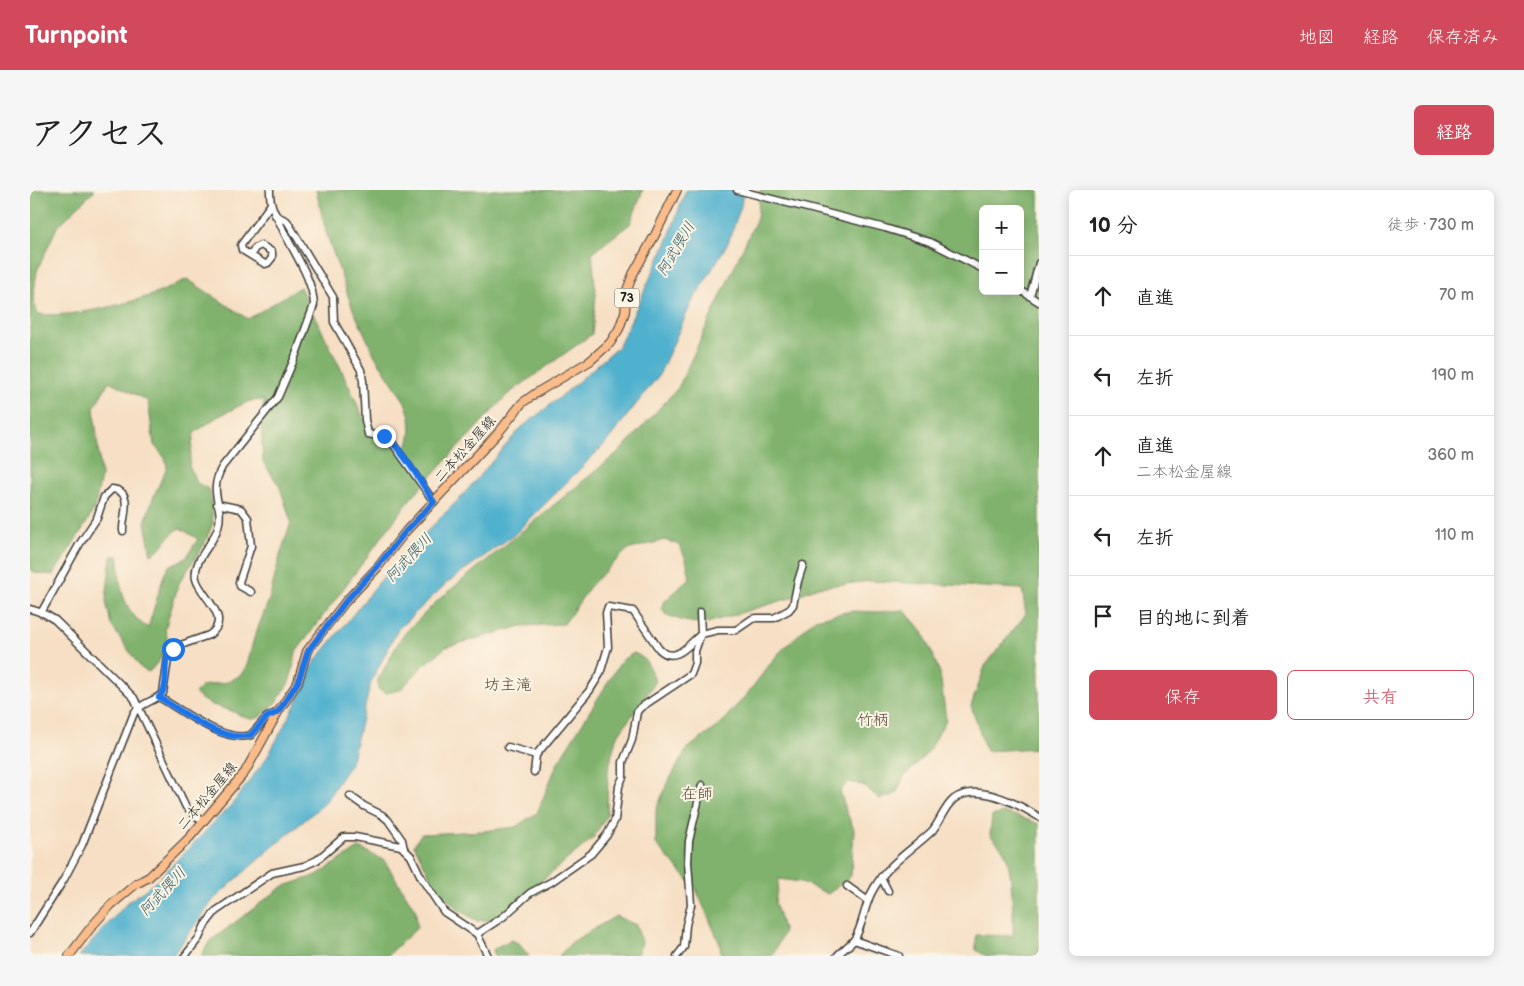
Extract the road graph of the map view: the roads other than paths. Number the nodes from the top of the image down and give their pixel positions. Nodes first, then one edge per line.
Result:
1 (270, 190) edge
2 (677, 190) edge
3 (738, 190) edge
4 (271, 204) junction
5 (275, 215) junction
6 (251, 255) dead end
7 (1039, 263) edge
8 (979, 267) edge
9 (1024, 292) edge
10 (1030, 296) junction
11 (1039, 302) edge
12 (434, 502) junction
13 (217, 504) junction
14 (123, 531) dead end
15 (803, 566) dead end
16 (251, 592) dead end
17 (30, 609) edge
18 (700, 612) dead end
19 (41, 613) junction
20 (701, 634) junction
21 (159, 697) junction
22 (139, 707) junction
23 (278, 712) junction
24 (508, 747) dead end
25 (536, 756) junction
26 (534, 772) dead end
27 (702, 785) dead end
28 (350, 796) dead end
29 (1039, 817) edge
30 (203, 822) junction
31 (404, 849) junction
32 (882, 877) junction
33 (847, 886) dead end
34 (888, 891) dead end
35 (868, 901) junction
36 (30, 933) edge
37 (477, 934) junction
38 (854, 940) junction
39 (69, 956) edge
40 (185, 956) edge
41 (488, 956) edge
42 (677, 956) edge
43 (837, 956) edge
44 (899, 956) edge

1 - 4 street
2 - 12 main road, 二本松金屋線 / 73
3 - 8 street
4 - 5 street
4 - 6 street
5 - 12 street
5 - 13 street
7 - 10 street
9 - 10 street
10 - 11 street
12 - 23 main road, 二本松金屋線 / 73
13 - 16 street
13 - 21 street
14 - 19 street
15 - 20 street
17 - 19 street
18 - 20 street
19 - 22 street
20 - 25 street
20 - 37 street
21 - 22 street
21 - 23 street
22 - 30 street
22 - 36 street
23 - 30 main road, 二本松金屋線 / 73
24 - 25 street
25 - 26 street
27 - 42 street
28 - 31 street
29 - 32 street
30 - 39 main road, 二本松金屋線 / 73
31 - 37 street
31 - 40 street
32 - 34 street
32 - 35 street
33 - 35 street
35 - 38 street
37 - 41 street
38 - 43 street
38 - 44 street

